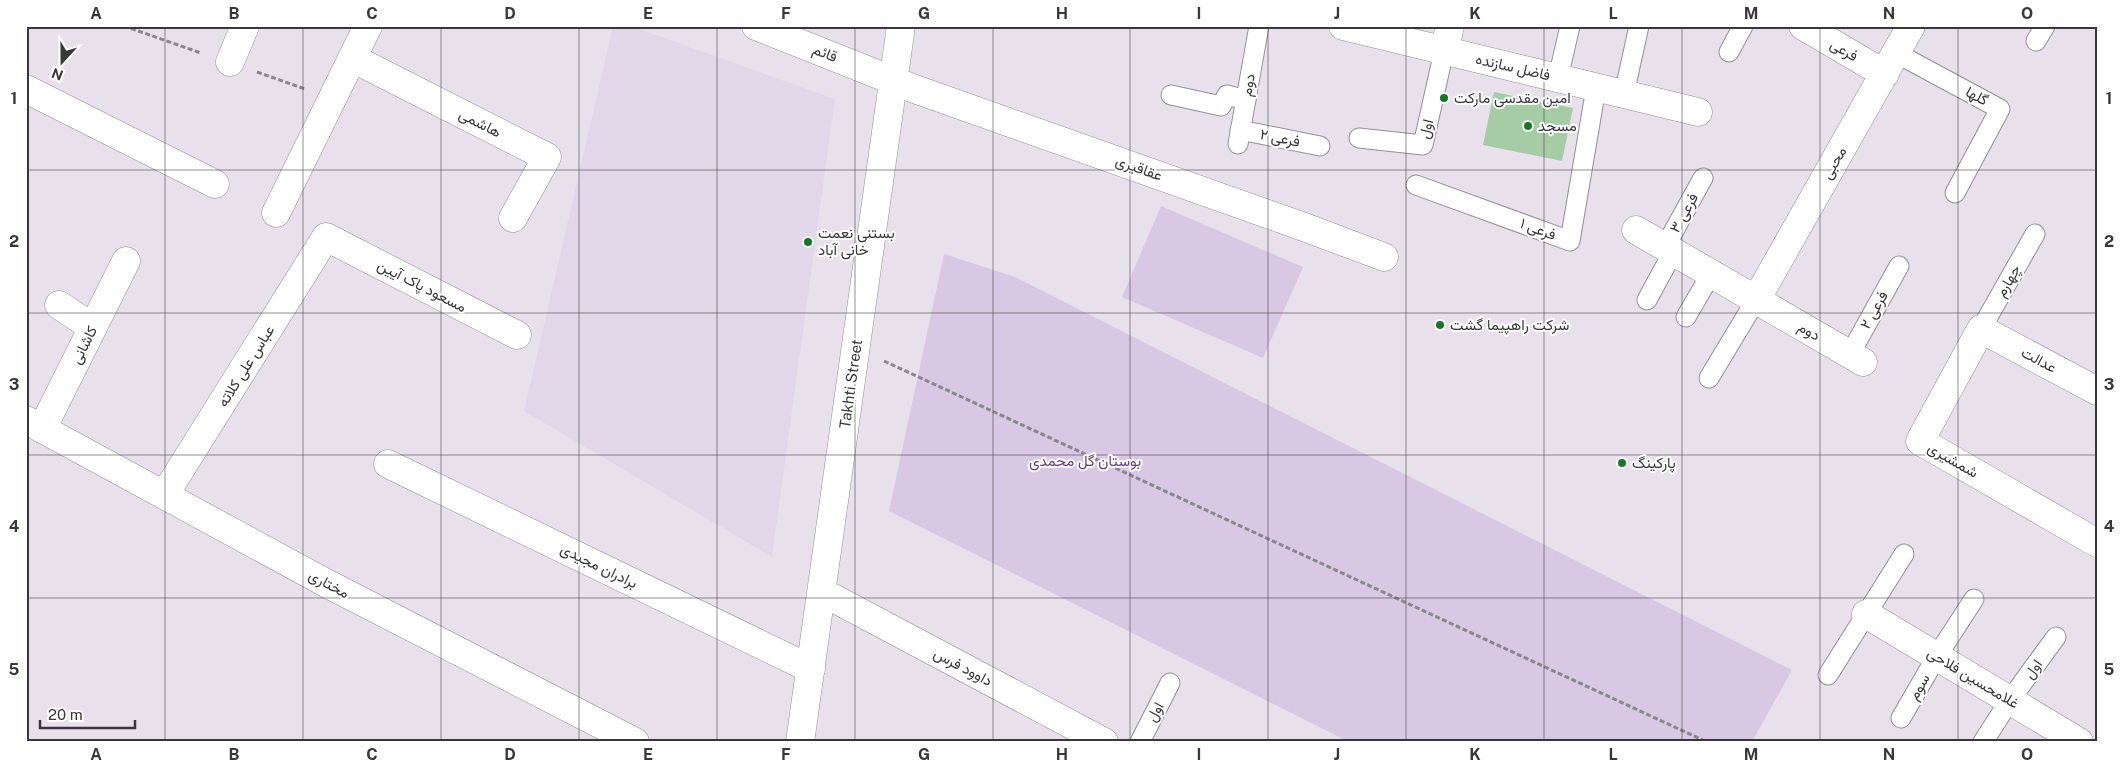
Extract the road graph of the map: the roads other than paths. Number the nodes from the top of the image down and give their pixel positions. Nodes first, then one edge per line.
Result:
1 (245, 26) edge
2 (368, 26) edge
3 (756, 26) edge
4 (901, 26) edge
5 (1259, 26) edge
6 (1342, 26) edge
7 (1570, 26) edge
8 (1638, 26) edge
9 (1743, 26) edge
10 (1803, 26) edge
11 (1911, 26) edge
12 (1447, 38) edge
13 (1728, 52) dead end
14 (352, 58) junction
15 (230, 62) dead end
16 (1890, 63) junction
17 (1558, 78) junction
18 (894, 80) junction
19 (1596, 88) junction
20 (26, 89) edge
21 (1624, 94) junction
22 (1172, 95) dead end
23 (1246, 100) junction
24 (1698, 112) dead end
25 (1239, 137) joint
26 (1359, 138) dead end
27 (1320, 146) dead end
28 (1703, 178) dead end
29 (215, 184) dead end
30 (1416, 185) dead end
31 (1955, 193) dead end
32 (276, 213) dead end
33 (514, 218) dead end
34 (1636, 230) dead end
35 (2035, 234) dead end
36 (326, 237) joint
37 (1669, 249) junction
38 (1384, 257) dead end
39 (126, 262) dead end
40 (1899, 266) dead end
41 (1711, 274) junction
42 (1646, 300) dead end
43 (1756, 300) junction
44 (59, 305) dead end
45 (1686, 317) dead end
46 (92, 327) junction
47 (1981, 328) junction
48 (517, 335) dead end
49 (1856, 358) joint
50 (1709, 378) dead end
51 (2097, 391) edge
52 (34, 424) edge
53 (388, 464) dead end
54 (165, 494) junction
55 (2097, 543) edge
56 (1904, 554) dead end
57 (822, 592) junction
58 (1974, 599) dead end
59 (1866, 614) junction
60 (2056, 637) dead end
61 (1937, 656) junction
62 (811, 669) junction
63 (1828, 675) dead end
64 (1170, 683) dead end
65 (2010, 700) junction
66 (1901, 718) dead end
67 (635, 742) edge
68 (800, 742) edge
69 (1104, 742) edge
70 (1140, 742) edge
71 (1983, 742) edge
72 (2079, 742) edge

1 - 15 street
2 - 14 street
3 - 18 street, قائم
4 - 18 street, Takhti Street
5 - 23 lane, دوم
6 - 12 street, فاضل سازنده
7 - 17 lane
8 - 21 lane
9 - 13 lane
10 - 16 street, فرعی
11 - 16 street, محبی
12 - 17 street, فاضل سازنده
12 - 26 lane, اول
14 - 32 street
14 - 33 street, هاشمی
16 - 31 lane, گلها
16 - 43 street, محبی
17 - 19 street, فاضل سازنده
18 - 38 street, عقاقیری
18 - 57 street, Takhti Street
19 - 21 street, فاضل سازنده
19 - 30 lane, فرعی ۱
20 - 29 street
21 - 24 street, فاضل سازنده
22 - 23 lane
23 - 25 lane, دوم
25 - 27 lane, فرعی ۲
28 - 37 lane, فرعی ۳
34 - 37 street
35 - 47 lane, چهارم
36 - 48 street, مسعود پاک آیین
36 - 54 street, عباس علی کلاته
37 - 41 street
37 - 42 lane
39 - 46 street, کاشانی
40 - 49 lane, فرعی ۲
41 - 43 street
41 - 45 lane
43 - 49 street, دوم
43 - 50 lane
44 - 46 street
46 - 52 street, کاشانی
47 - 51 street, عدالت
47 - 55 street, شمشیری
52 - 54 street, مختاری
53 - 62 street, برادران مجیدی
54 - 67 street, مختاری
56 - 59 lane
57 - 62 street, Takhti Street
57 - 69 street, داوود فرس
58 - 61 lane
59 - 61 street, غلامحسین فلاحی
59 - 63 lane
60 - 65 lane, اول
61 - 65 street, غلامحسین فلاحی
61 - 66 lane, سوم
62 - 68 street, Takhti Street
64 - 70 lane, اول
65 - 71 lane
65 - 72 street, غلامحسین فلاحی

